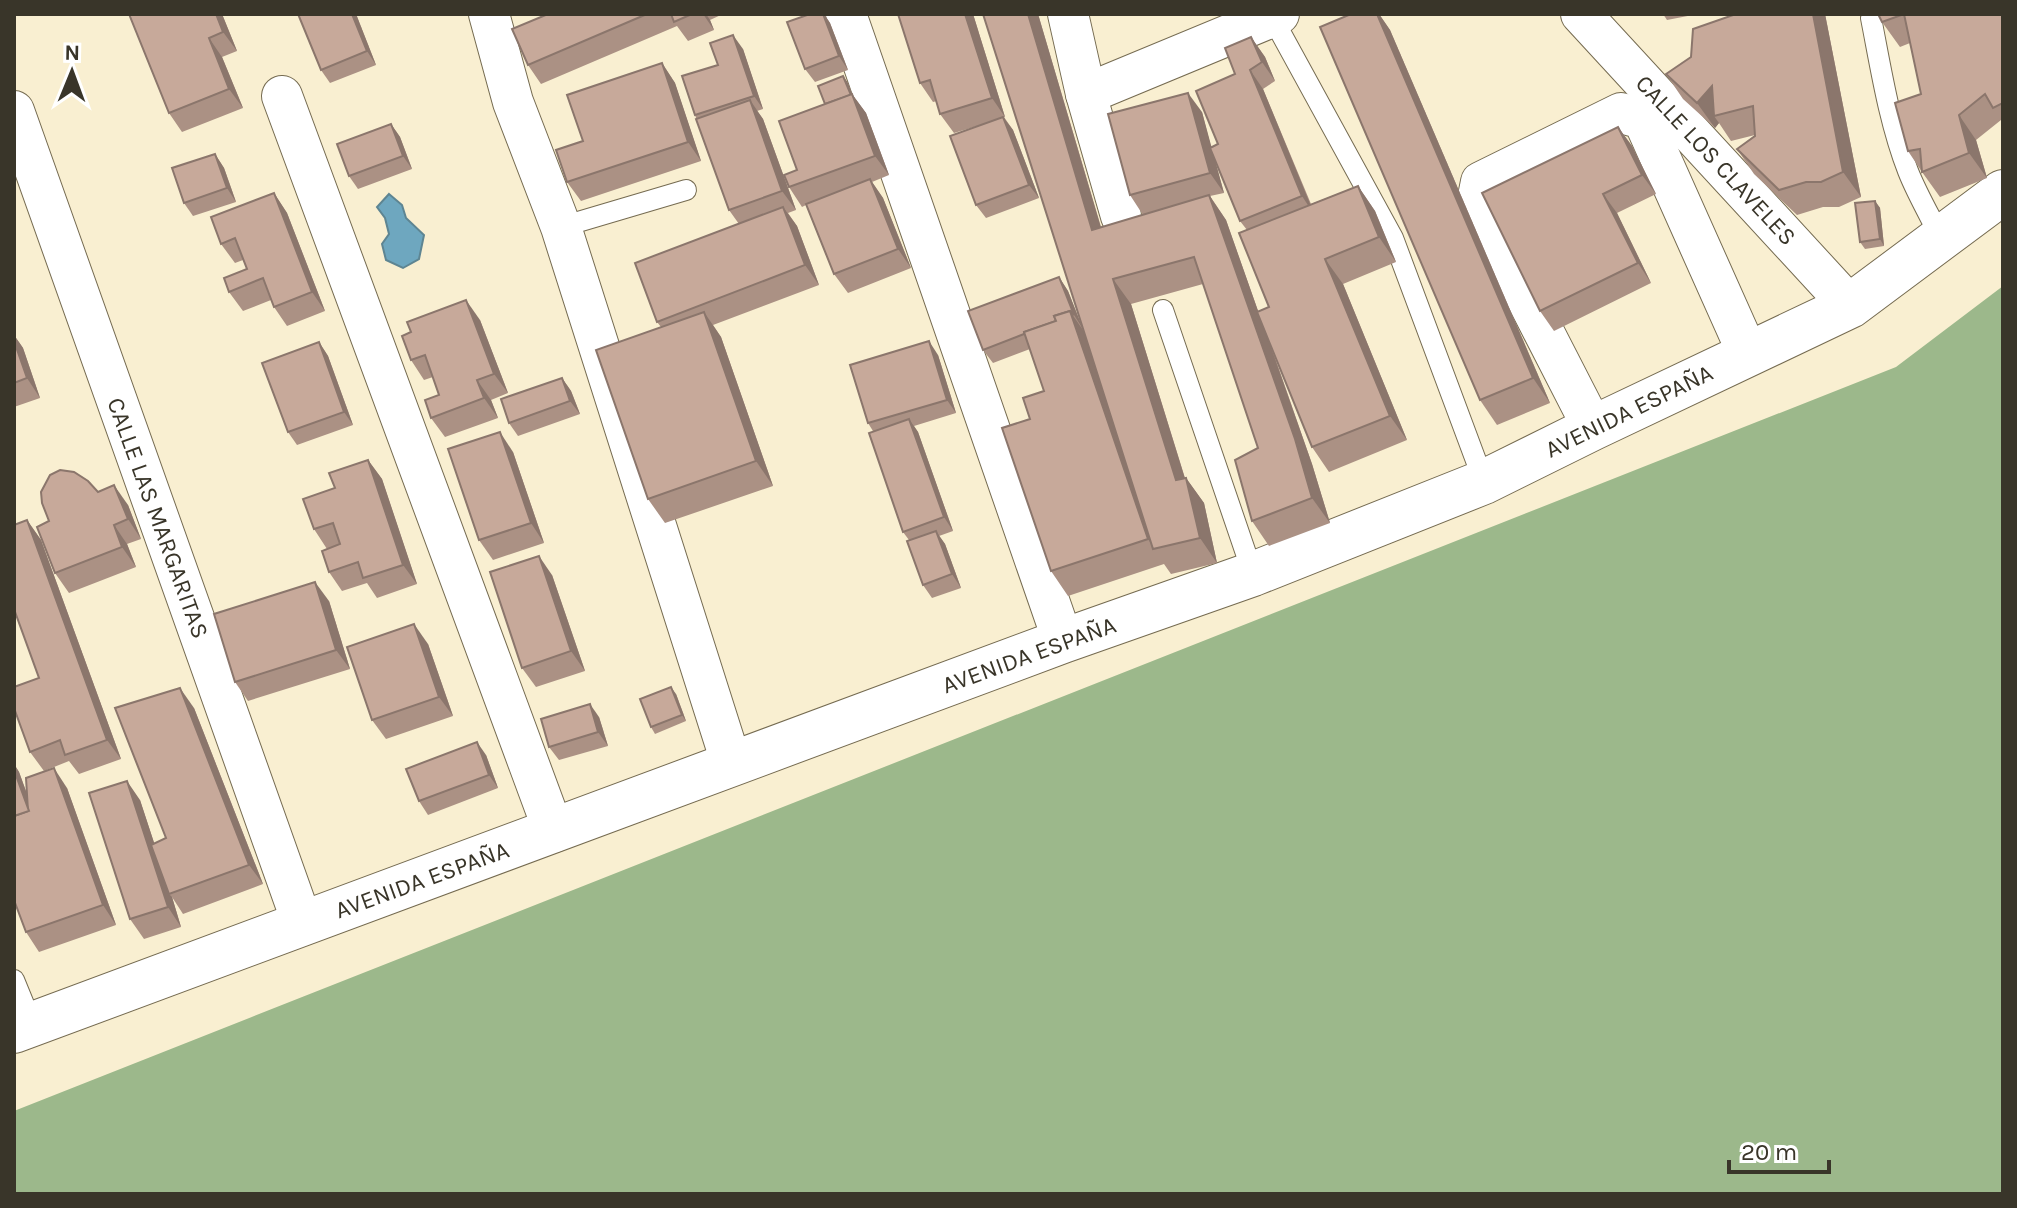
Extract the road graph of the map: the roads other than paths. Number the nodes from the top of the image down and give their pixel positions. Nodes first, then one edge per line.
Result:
1 (489, 14) edge
2 (846, 14) edge
3 (1068, 14) edge
4 (1581, 14) edge
5 (1875, 14) edge
6 (1276, 16) edge
7 (1086, 94) junction
8 (282, 96) dead end
9 (14, 111) edge
10 (686, 190) dead end
11 (2003, 192) edge
12 (1121, 216) dead end
13 (561, 227) junction
14 (1941, 238) junction
15 (1850, 306) junction
16 (1163, 310) dead end
17 (1748, 354) junction
18 (1593, 428) junction
19 (1484, 482) junction
20 (1253, 574) junction
21 (1063, 641) junction
22 (732, 765) junction
23 (554, 832) junction
24 (303, 925) junction
25 (14, 980) edge
26 (23, 1028) edge

1 - 13 street
2 - 21 street
3 - 7 street
4 - 15 street, CALLE LOS CLAVELES
5 - 14 lane
6 - 7 street
6 - 19 lane
7 - 12 street
8 - 23 street
9 - 24 street, CALLE LAS MARGARITAS
10 - 13 lane
11 - 14 street, AVENIDA ESPAÑA
13 - 22 street
14 - 15 street, AVENIDA ESPAÑA
15 - 17 street, AVENIDA ESPAÑA
16 - 20 lane
17 - 18 street, AVENIDA ESPAÑA
17 - 18 street
18 - 19 street, AVENIDA ESPAÑA
19 - 20 street, AVENIDA ESPAÑA
20 - 21 street, AVENIDA ESPAÑA
21 - 22 street, AVENIDA ESPAÑA
22 - 23 street, AVENIDA ESPAÑA
23 - 24 street, AVENIDA ESPAÑA
24 - 26 street, AVENIDA ESPAÑA
25 - 26 lane

